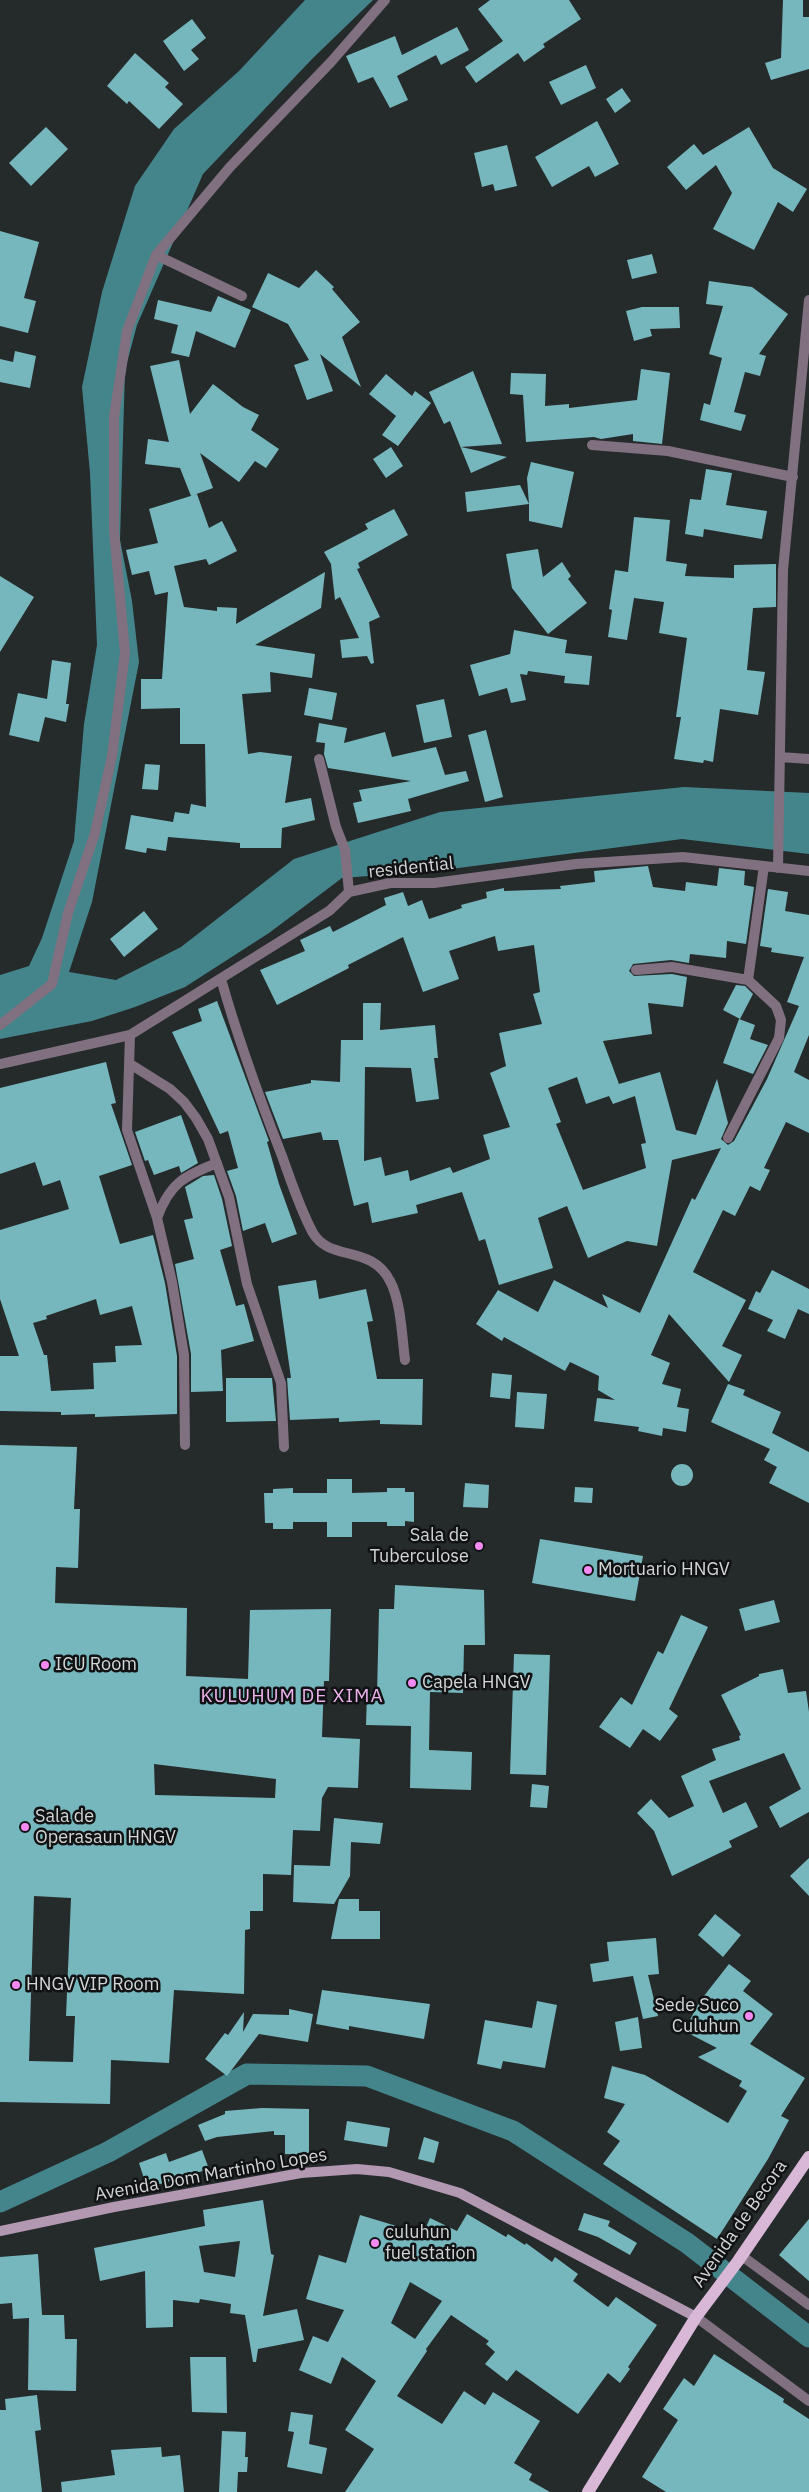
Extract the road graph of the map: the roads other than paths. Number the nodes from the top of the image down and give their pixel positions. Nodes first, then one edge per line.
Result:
1 (385, 0) edge
2 (156, 255) junction
3 (242, 296) dead end
4 (809, 300) edge
5 (592, 445) dead end
6 (793, 477) junction
7 (780, 757) junction
8 (319, 759) dead end
9 (809, 759) edge
10 (764, 866) junction
11 (778, 868) junction
12 (809, 871) edge
13 (349, 892) junction
14 (636, 970) dead end
15 (221, 979) junction
16 (748, 980) junction
17 (0, 1025) edge
18 (130, 1035) junction
19 (0, 1064) edge
20 (130, 1064) junction
21 (728, 1138) dead end
22 (217, 1163) junction
23 (157, 1218) junction
24 (405, 1360) dead end
25 (185, 1445) dead end
26 (284, 1448) dead end
27 (809, 2157) edge
28 (0, 2231) edge
29 (740, 2259) junction
30 (809, 2305) edge
31 (698, 2314) junction
32 (809, 2401) edge
33 (588, 2492) edge

1 - 2 street
2 - 3 street
2 - 17 street
4 - 6 street
5 - 6 street
6 - 7 street
7 - 9 street
7 - 11 street
8 - 13 street
10 - 11 street, residential
10 - 13 street, residential
10 - 16 street
11 - 12 street, residential
13 - 15 street, residential
14 - 16 street
15 - 18 street, residential
15 - 24 street
16 - 21 street
18 - 19 street, residential
18 - 20 street
20 - 22 street
20 - 23 street
22 - 23 street
22 - 26 street
23 - 25 street
27 - 29 main road, Avenida de Becora
28 - 31 main road, Avenida Dom Martinho Lopes
29 - 30 street
29 - 31 main road, Avenida de Becora
31 - 32 street
31 - 33 main road, Avenida de Becora

